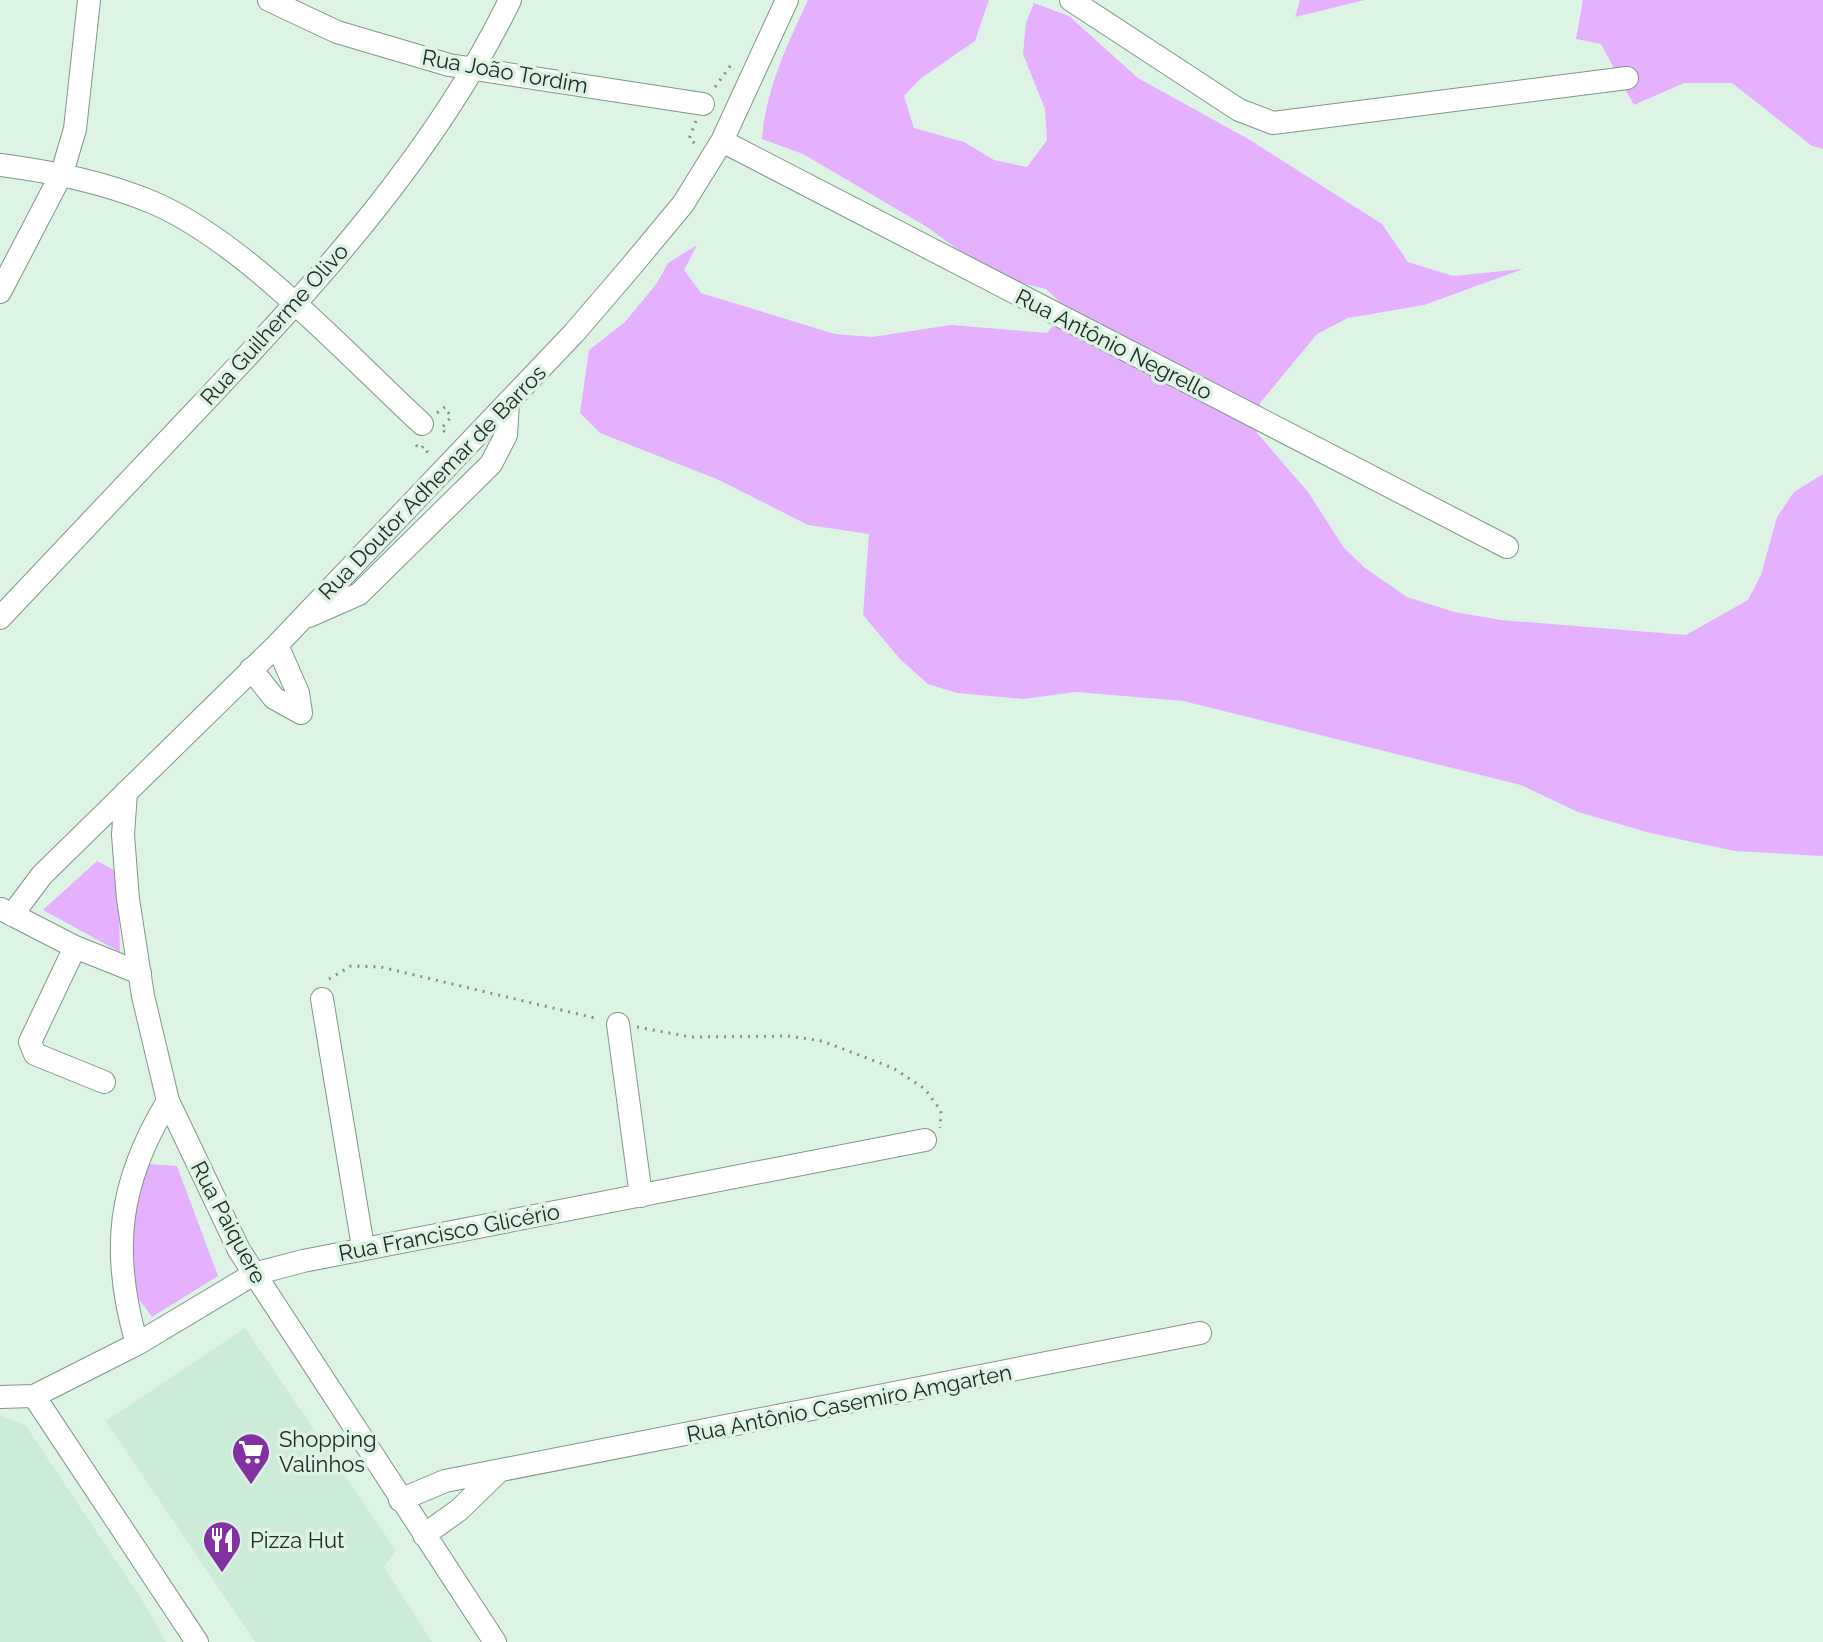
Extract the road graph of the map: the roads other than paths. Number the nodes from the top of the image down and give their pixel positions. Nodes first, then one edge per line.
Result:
1 (89, 0) edge
2 (269, 0) edge
3 (510, 0) edge
4 (787, 0) edge
5 (1071, 0) edge
6 (475, 70) junction
7 (1627, 78) dead end
8 (703, 104) road end
9 (719, 146) junction
10 (0, 165) edge
11 (62, 173) junction
12 (0, 292) edge
13 (295, 306) junction
14 (508, 402) junction
15 (422, 424) road end
16 (1507, 547) dead end
17 (0, 618) edge
18 (301, 619) junction
19 (277, 645) junction
20 (251, 669) junction
21 (126, 792) junction
22 (6, 912) edge
23 (75, 947) junction
24 (140, 973) junction
25 (322, 999) road end
26 (618, 1024) road end
27 (104, 1082) dead end
28 (168, 1101) junction
29 (925, 1140) road end
30 (641, 1196) junction
31 (363, 1247) junction
32 (254, 1274) junction
33 (1200, 1333) dead end
34 (137, 1344) junction
35 (34, 1396) junction
36 (0, 1397) edge
37 (497, 1473) junction
38 (400, 1500) junction
39 (424, 1535) junction
40 (197, 1642) edge
41 (495, 1642) edge

1 - 11 street
2 - 6 street, Rua João Tordim
3 - 6 street, Rua Guilherme Olivo
4 - 9 street, Rua Doutor Adhemar de Barros
5 - 7 street
6 - 8 street, Rua João Tordim
6 - 13 street, Rua Guilherme Olivo
9 - 14 street, Rua Doutor Adhemar de Barros
9 - 16 street, Rua Antônio Negrello
10 - 11 street
11 - 12 street
11 - 13 street
13 - 15 street
13 - 17 street, Rua Guilherme Olivo
14 - 18 street, Rua Doutor Adhemar de Barros
14 - 18 street
18 - 19 street, Rua Doutor Adhemar de Barros
19 - 20 street, Rua Doutor Adhemar de Barros
19 - 20 street
20 - 21 street, Rua Doutor Adhemar de Barros
21 - 22 street, Rua Doutor Adhemar de Barros
21 - 24 street, Rua Paiquere
22 - 23 street
23 - 24 street
23 - 27 street
24 - 28 street, Rua Paiquere
25 - 31 street
26 - 30 street
28 - 32 street, Rua Paiquere
28 - 34 street
29 - 30 street, Rua Francisco Glicério
30 - 31 street, Rua Francisco Glicério
31 - 32 street, Rua Francisco Glicério
32 - 34 street, Rua Francisco Glicério
32 - 38 street, Rua Paiquere
33 - 37 street, Rua Antônio Casemiro Amgarten
34 - 35 street, Rua Francisco Glicério
35 - 36 street, Rua Francisco Glicério
35 - 40 street
37 - 38 street, Rua Antônio Casemiro Amgarten
37 - 39 street
38 - 39 street, Rua Paiquere
39 - 41 street, Rua Paiquere

